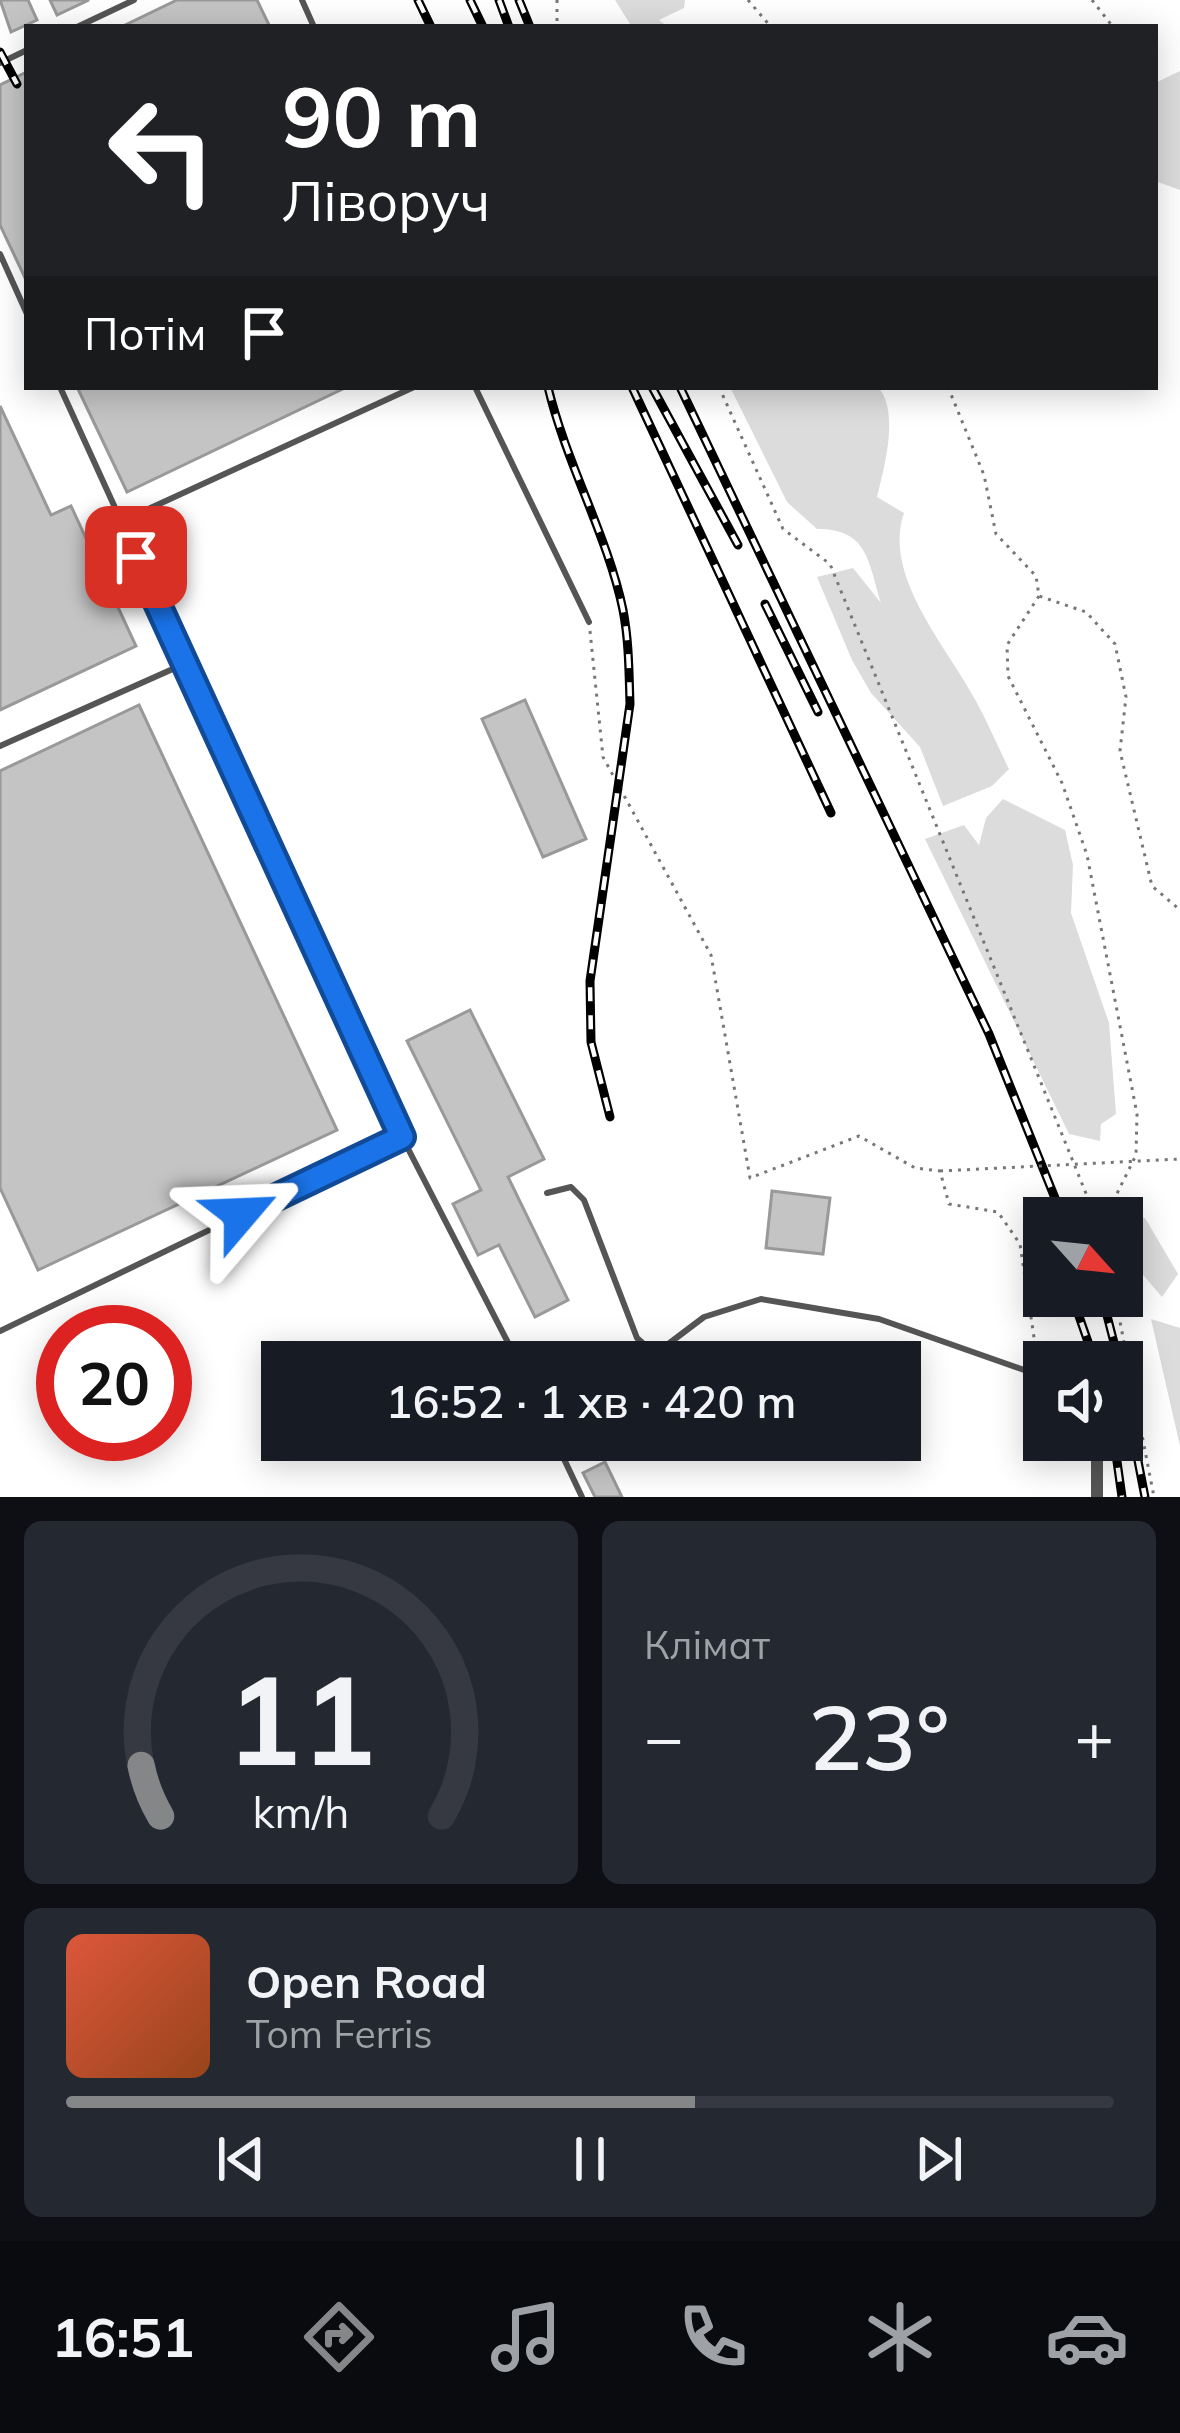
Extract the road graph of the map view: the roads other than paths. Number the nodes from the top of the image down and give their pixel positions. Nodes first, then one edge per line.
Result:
1 (134, 0) edge
2 (82, 24) edge
3 (0, 254) edge
4 (24, 307) edge
5 (61, 390) edge
6 (407, 390) edge
7 (476, 390) edge
8 (120, 522) junction
9 (589, 622) road end
10 (184, 664) junction
11 (0, 746) edge
12 (402, 1137) junction
13 (548, 1193) dead end
14 (0, 1331) edge
15 (507, 1341) edge
16 (1023, 1369) edge
17 (565, 1461) edge
18 (1097, 1461) edge
19 (582, 1497) edge
20 (1097, 1497) edge

1 - 2 lane
3 - 4 lane
5 - 8 lane
6 - 8 lane
7 - 9 lane
8 - 10 lane
10 - 11 lane
10 - 12 lane
12 - 14 lane
12 - 15 lane
13 - 16 lane
17 - 19 lane
18 - 20 street

